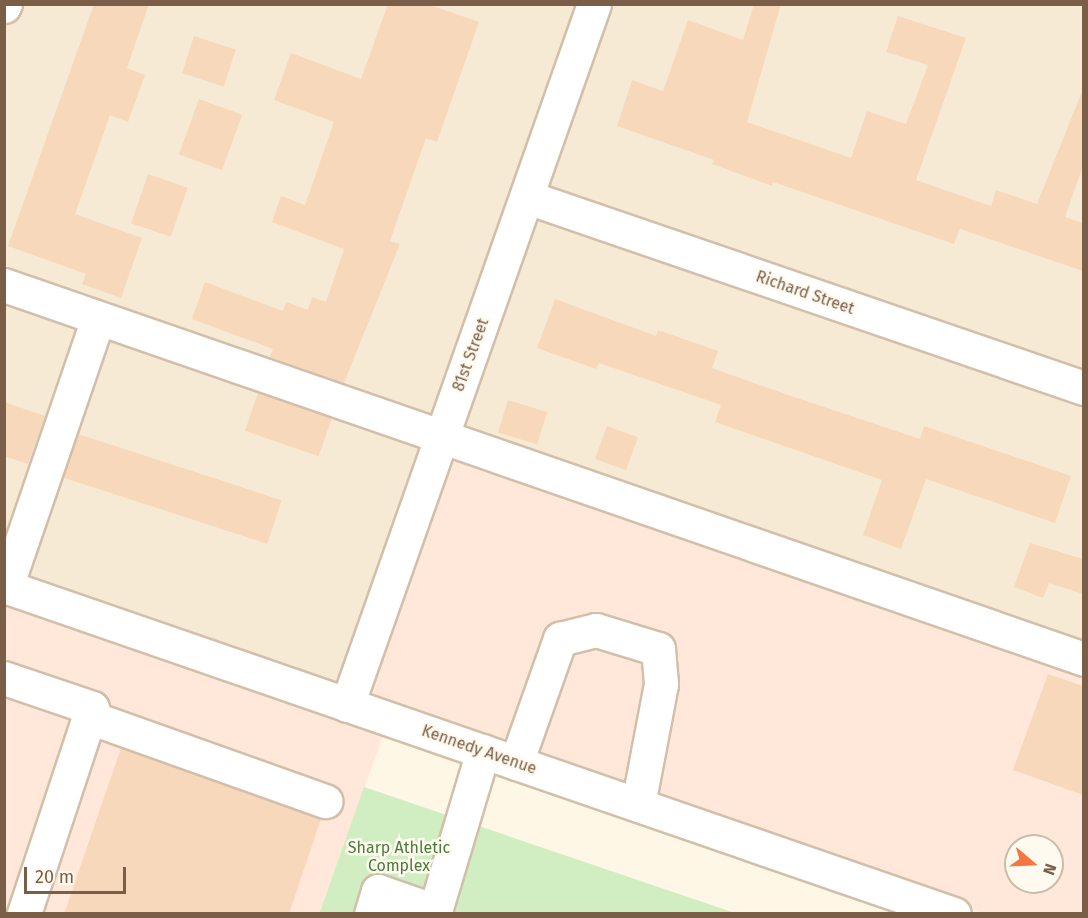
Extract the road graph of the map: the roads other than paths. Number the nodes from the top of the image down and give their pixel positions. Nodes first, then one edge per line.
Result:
1 (594, 4) edge
2 (526, 197) junction
3 (4, 285) edge
4 (98, 318) junction
5 (1083, 388) edge
6 (442, 436) junction
7 (5, 586) edge
8 (1083, 659) edge
9 (4, 678) edge
10 (347, 705) junction
11 (89, 717) junction
12 (483, 752) junction
13 (516, 763) junction
14 (325, 801) dead end
15 (638, 805) junction
16 (918, 908) edge
17 (438, 912) edge
18 (24, 914) edge
19 (371, 914) edge
20 (954, 914) edge

1 - 2 street, 81st Street
2 - 5 street, Richard Street
2 - 6 street, 81st Street
3 - 4 street
4 - 6 street
4 - 7 street
6 - 8 street
6 - 10 street, 81st Street
7 - 10 street, Kennedy Avenue
9 - 11 street
10 - 12 street, Kennedy Avenue
11 - 14 street
11 - 18 street
12 - 13 street, Kennedy Avenue
12 - 17 street
13 - 15 street, Kennedy Avenue
13 - 15 street
15 - 16 street, Kennedy Avenue
16 - 20 street, Kennedy Avenue
17 - 19 street

